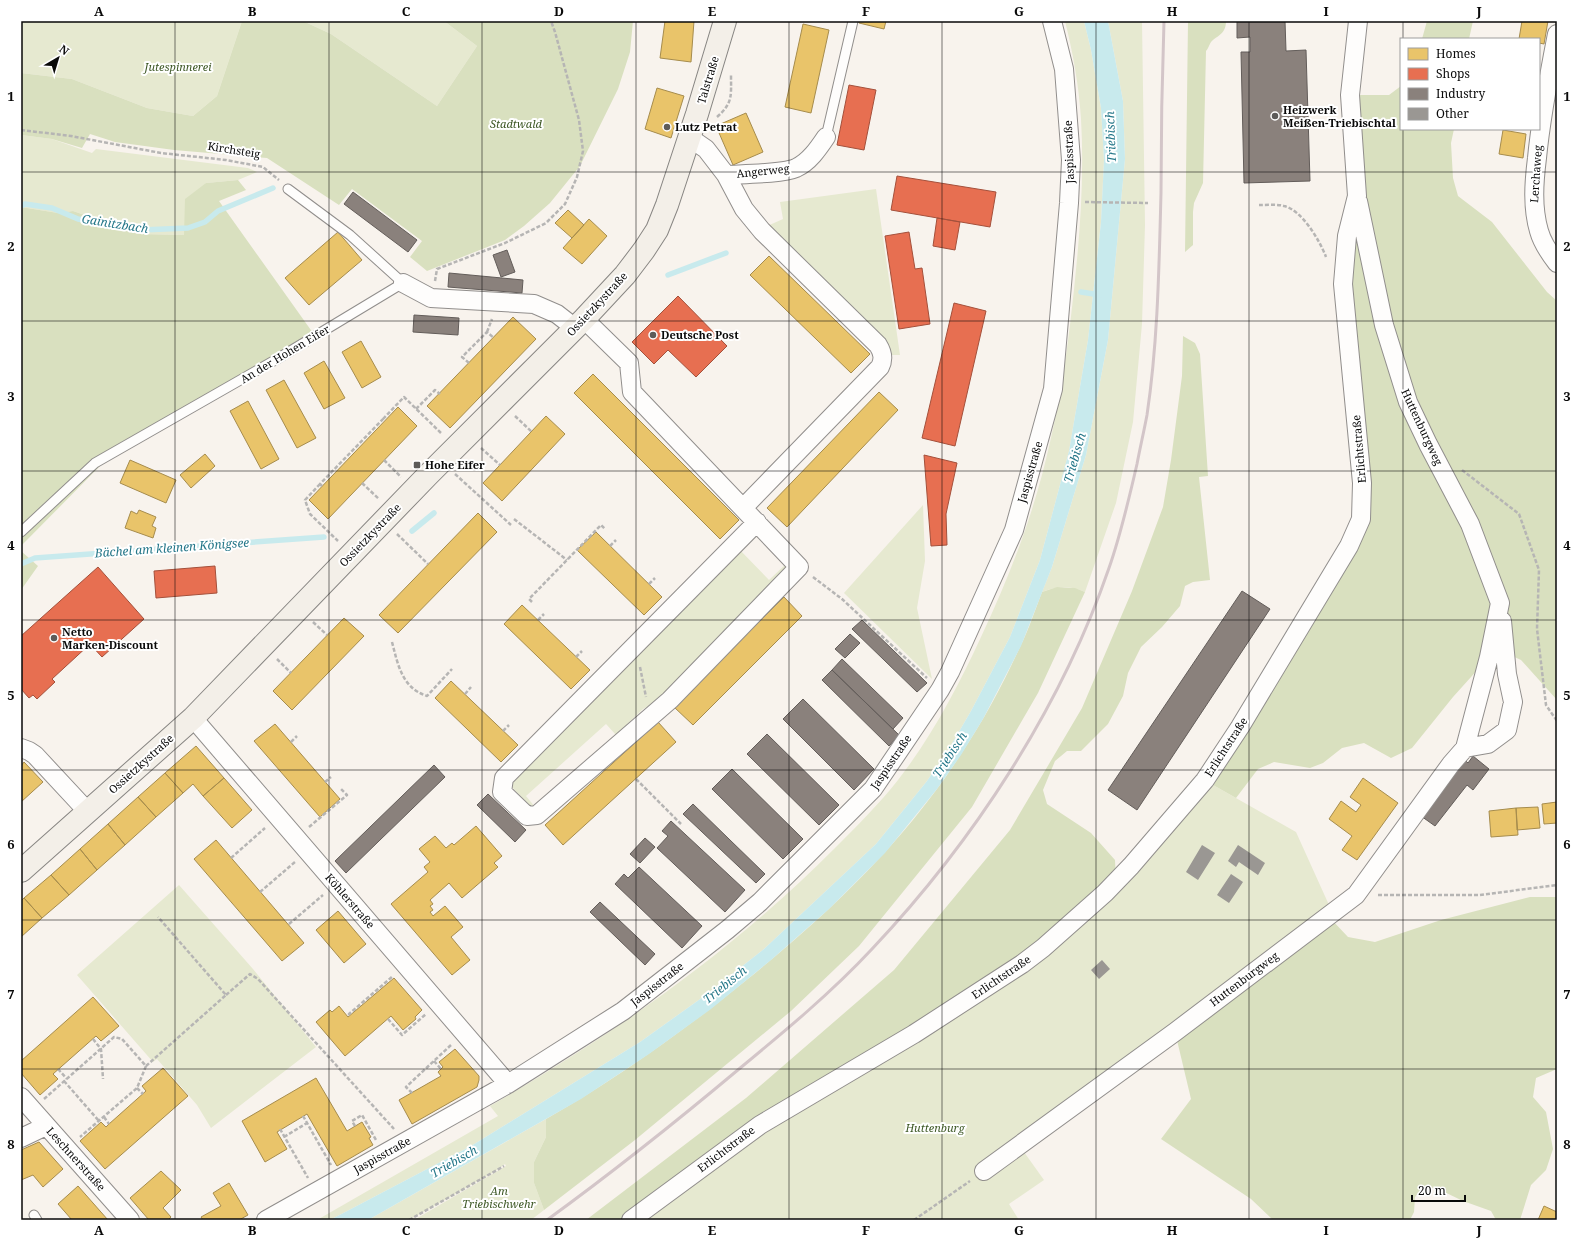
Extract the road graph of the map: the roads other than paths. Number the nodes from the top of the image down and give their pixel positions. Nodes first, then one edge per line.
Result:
1 (725, 21) edge
2 (853, 21) edge
3 (1052, 21) edge
4 (1358, 21) edge
5 (1557, 34) edge
6 (1540, 124) edge
7 (1539, 130) edge
8 (826, 137) joint
9 (690, 138) junction
10 (726, 175) junction
11 (288, 189) road end
12 (1357, 196) junction
13 (644, 250) joint
14 (1557, 263) edge
15 (403, 283) junction
16 (579, 323) junction
17 (743, 508) junction
18 (758, 522) junction
19 (21, 532) edge
20 (1500, 603) junction
21 (193, 718) junction
22 (21, 748) edge
23 (1466, 748) junction
24 (88, 812) junction
25 (21, 871) edge
26 (508, 1084) junction
27 (26, 1104) edge
28 (46, 1126) junction
29 (21, 1138) edge
30 (984, 1171) road end
31 (130, 1220) edge
32 (266, 1220) edge
33 (632, 1220) edge

1 - 9 main road, Talstraße
2 - 8 lane, Angerweg
3 - 26 street, Jaspisstraße
4 - 12 street, Erlichtstraße
5 - 6 street, Lerchaweg
7 - 14 street, Lerchaweg
8 - 10 street, Angerweg
9 - 10 street
9 - 13 main road, Talstraße
10 - 17 street, Angerweg
11 - 15 lane
12 - 20 street, Huttenburgweg
12 - 33 street, Erlichtstraße
13 - 16 main road, Ossietzkystraße
15 - 16 street
15 - 19 lane, An der Hohen Eifer
16 - 17 street
16 - 21 main road, Ossietzkystraße
17 - 18 street
18 - 18 street
20 - 23 street, Huttenburgweg
20 - 23 street, Huttenburgweg
21 - 24 main road, Ossietzkystraße
21 - 26 street, Köhlerstraße
22 - 24 street
23 - 30 street, Huttenburgweg
24 - 25 main road, Ossietzkystraße
26 - 32 street, Jaspisstraße
27 - 28 street, Leschnerstraße
28 - 29 street
28 - 31 street, Leschnerstraße

